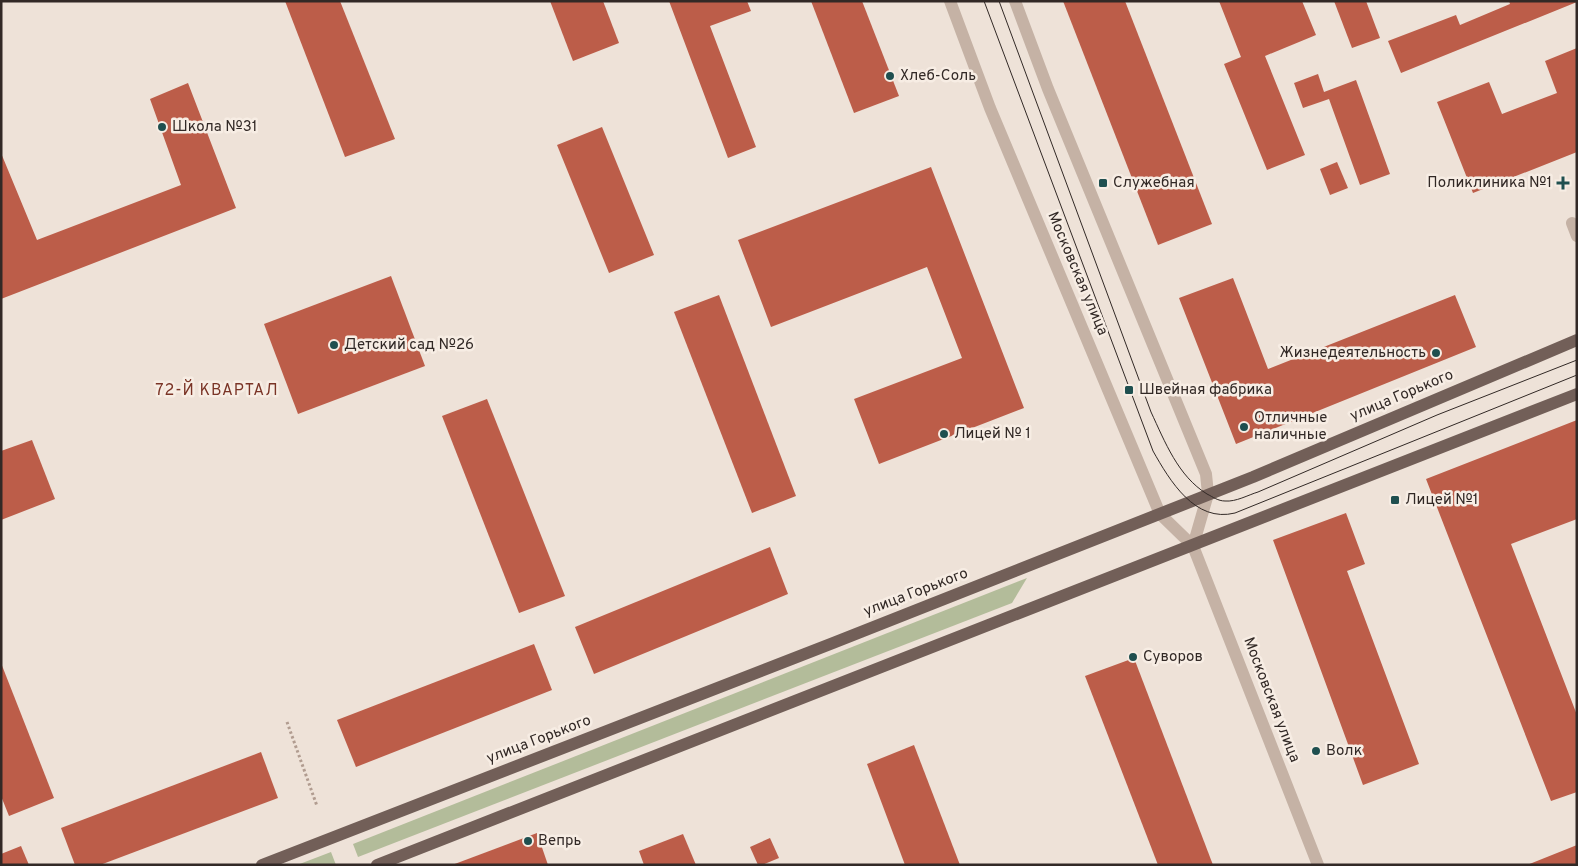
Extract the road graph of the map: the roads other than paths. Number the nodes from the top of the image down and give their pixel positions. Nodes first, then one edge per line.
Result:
1 (950, 1) edge
2 (1015, 1) edge
3 (1572, 223) dead end
4 (1577, 236) edge
5 (1577, 340) edge
6 (1577, 394) edge
7 (1208, 494) junction
8 (1160, 514) junction
9 (1193, 546) junction
10 (391, 862) edge
11 (262, 865) edge
12 (377, 865) edge
13 (1318, 865) edge

1 - 8 street, Московская улица
2 - 7 street
3 - 4 street
5 - 7 main road, улица Горького
6 - 9 main road
7 - 8 main road, улица Горького
7 - 9 street
8 - 9 street, Московская улица
8 - 11 main road, улица Горького
9 - 10 main road
9 - 13 street, Московская улица
10 - 12 main road

